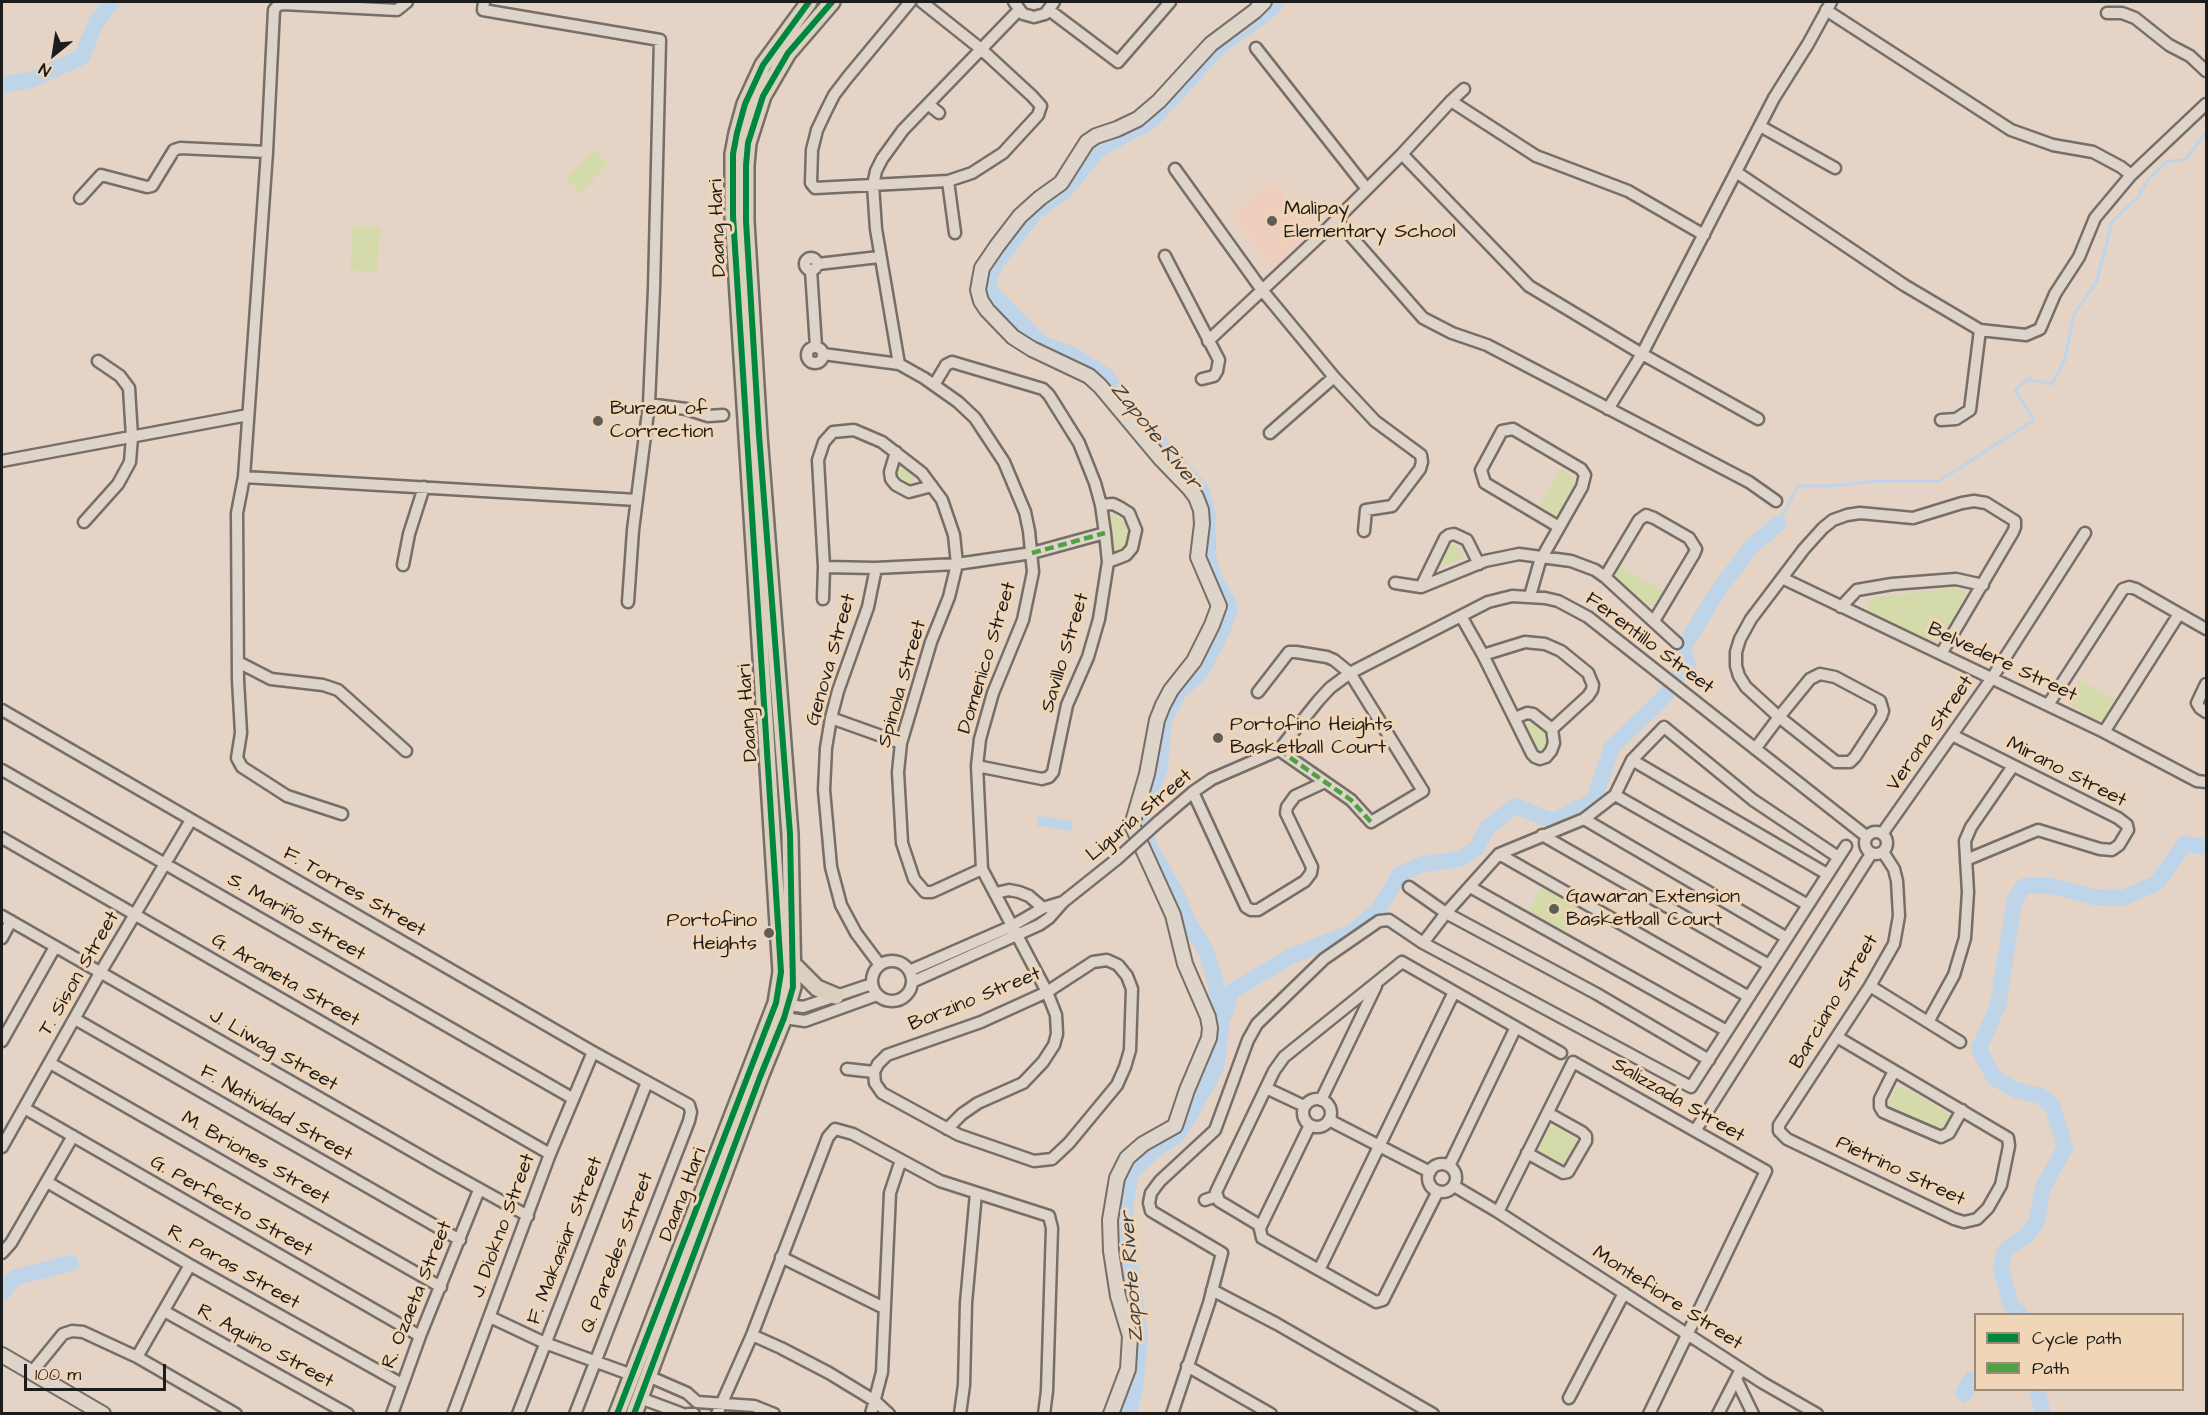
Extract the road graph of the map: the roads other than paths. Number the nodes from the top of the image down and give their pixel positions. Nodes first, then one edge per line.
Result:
1 (407, 2) edge
2 (809, 2) edge
3 (831, 2) edge
4 (910, 2) edge
5 (922, 2) edge
6 (1170, 2) edge
7 (1264, 2) edge
8 (484, 6) edge
9 (1017, 6) edge
10 (1052, 6) edge
11 (1829, 6) edge
12 (2107, 13) dead end
13 (1256, 48) dead end
14 (981, 49) junction
15 (2206, 71) edge
16 (1464, 89) dead end
17 (1451, 101) junction
18 (2206, 104) edge
19 (929, 105) junction
20 (939, 113) dead end
21 (1760, 126) junction
22 (267, 152) junction
23 (1402, 153) junction
24 (1835, 168) dead end
25 (1175, 169) dead end
26 (1736, 172) junction
27 (2131, 175) junction
28 (948, 181) junction
29 (873, 185) junction
30 (1367, 189) junction
31 (80, 198) dead end
32 (1335, 219) junction
33 (956, 233) dead end
34 (1704, 235) junction
35 (1165, 256) dead end
36 (879, 257) junction
37 (1262, 290) junction
38 (1980, 330) junction
39 (1208, 341) junction
40 (1642, 354) junction
41 (98, 361) dead end
42 (899, 364) junction
43 (1334, 377) junction
44 (1202, 380) dead end
45 (934, 385) junction
46 (649, 404) junction
47 (1608, 409) junction
48 (248, 415) junction
49 (723, 415) dead end
50 (1758, 419) dead end
51 (1941, 420) dead end
52 (1270, 433) dead end
53 (132, 437) junction
54 (897, 452) junction
55 (2, 461) edge
56 (244, 477) junction
57 (932, 486) junction
58 (424, 487) junction
59 (637, 500) junction
60 (1776, 501) dead end
61 (1101, 504) junction
62 (84, 522) dead end
63 (1559, 527) junction
64 (1364, 531) dead end
65 (1105, 533) junction
66 (2085, 533) dead end
67 (1032, 553) junction
68 (1543, 556) junction
69 (1108, 562) junction
70 (957, 564) junction
71 (1479, 564) junction
72 (403, 566) dead end
73 (824, 567) junction
74 (876, 568) junction
75 (763, 574) junction
76 (1605, 577) junction
77 (1782, 578) junction
78 (1395, 582) dead end
79 (1983, 585) junction
80 (1421, 587) junction
81 (1530, 596) junction
82 (823, 599) dead end
83 (628, 602) dead end
84 (1841, 607) junction
85 (2179, 614) junction
86 (1461, 616) junction
87 (1654, 621) junction
88 (2206, 629) edge
89 (1677, 643) dead end
90 (1941, 654) junction
91 (1483, 655) junction
92 (238, 662) junction
93 (1350, 673) junction
94 (1992, 678) junction
95 (2206, 684) edge
96 (1258, 692) dead end
97 (2048, 705) junction
98 (2, 710) edge
99 (2206, 712) edge
100 (1515, 717) junction
101 (1779, 717) junction
102 (831, 718) junction
103 (1552, 729) junction
104 (2103, 732) junction
105 (1952, 735) junction
106 (901, 743) junction
107 (1755, 749) junction
108 (1279, 750) junction
109 (406, 751) dead end
110 (1632, 760) junction
111 (977, 766) junction
112 (2013, 766) junction
113 (2, 770) edge
114 (1326, 782) junction
115 (2205, 782) edge
116 (1193, 792) junction
117 (1615, 795) junction
118 (342, 814) dead end
119 (1584, 819) junction
120 (191, 820) junction
121 (1882, 834) junction
122 (1542, 835) junction
123 (1866, 836) junction
124 (2, 838) edge
125 (1846, 846) dead end
126 (1883, 852) junction
127 (1499, 854) junction
128 (1870, 854) junction
129 (1838, 857) junction
130 (1966, 860) junction
131 (165, 864) junction
132 (982, 869) junction
133 (1827, 874) junction
134 (1409, 887) dead end
135 (1470, 887) junction
136 (996, 893) junction
137 (1063, 902) junction
138 (1808, 905) junction
139 (1043, 908) junction
140 (1446, 913) junction
141 (134, 915) junction
142 (6, 919) edge
143 (1014, 931) junction
144 (2, 938) edge
145 (1787, 938) junction
146 (1423, 943) junction
147 (55, 947) junction
148 (794, 964) junction
149 (880, 965) junction
150 (1769, 965) junction
151 (909, 971) junction
152 (100, 973) junction
153 (912, 982) junction
154 (872, 984) junction
155 (1870, 986) junction
156 (1047, 992) junction
157 (1454, 992) junction
158 (877, 995) junction
159 (836, 996) junction
160 (1749, 997) junction
161 (1364, 999) junction
162 (780, 1011) junction
163 (75, 1019) junction
164 (1928, 1022) junction
165 (1516, 1027) junction
166 (1727, 1031) junction
167 (1837, 1037) junction
168 (2, 1041) edge
169 (1960, 1041) dead end
170 (593, 1052) junction
171 (1561, 1053) dead end
172 (1709, 1060) junction
173 (50, 1063) junction
174 (847, 1069) dead end
175 (1894, 1071) junction
176 (874, 1072) junction
177 (647, 1082) junction
178 (1266, 1088) junction
179 (572, 1098) junction
180 (1322, 1100) junction
181 (689, 1105) joint
182 (1304, 1106) junction
183 (24, 1108) junction
184 (1962, 1110) junction
185 (1548, 1113) junction
186 (1329, 1120) junction
187 (1310, 1125) junction
188 (947, 1129) junction
189 (1695, 1131) junction
190 (1779, 1131) joint
191 (73, 1136) junction
192 (1379, 1146) junction
193 (2, 1147) edge
194 (1527, 1153) junction
195 (550, 1154) junction
196 (901, 1160) junction
197 (1449, 1166) junction
198 (1430, 1172) junction
199 (47, 1182) junction
200 (1454, 1186) junction
201 (479, 1190) junction
202 (1438, 1191) junction
203 (976, 1193) junction
204 (1217, 1196) junction
205 (1205, 1200) dead end
206 (1498, 1212) junction
207 (528, 1216) junction
208 (1260, 1228) junction
209 (460, 1240) junction
210 (2, 1253) edge
211 (781, 1257) junction
212 (190, 1265) junction
213 (1319, 1270) junction
214 (441, 1287) junction
215 (1212, 1290) junction
216 (1624, 1293) junction
217 (884, 1308) junction
218 (164, 1311) junction
219 (490, 1317) junction
220 (1688, 1334) junction
221 (752, 1335) junction
222 (420, 1336) junction
223 (545, 1343) junction
224 (2, 1355) edge
225 (137, 1357) junction
226 (595, 1362) junction
227 (1187, 1366) junction
228 (1741, 1369) junction
229 (32, 1372) junction
230 (632, 1375) junction
231 (648, 1376) junction
232 (1736, 1379) junction
233 (402, 1384) junction
234 (640, 1398) junction
235 (1569, 1398) dead end
236 (875, 1401) junction
237 (719, 1409) edge
238 (103, 1413) edge
239 (236, 1413) edge
240 (348, 1413) edge
241 (392, 1413) edge
242 (453, 1413) edge
243 (518, 1413) edge
244 (575, 1413) edge
245 (617, 1413) edge
246 (634, 1413) edge
247 (685, 1413) edge
248 (694, 1413) edge
249 (774, 1413) edge
250 (871, 1413) edge
251 (889, 1413) edge
252 (960, 1413) edge
253 (1044, 1413) edge
254 (1111, 1413) edge
255 (1172, 1413) edge
256 (1270, 1413) edge
257 (1433, 1413) edge
258 (1649, 1413) edge
259 (1718, 1413) edge
260 (1753, 1413) edge
261 (1817, 1413) edge

1 - 22 street
2 - 75 main road, Daang Hari
3 - 75 main road, Daang Hari
4 - 29 street
5 - 14 street
6 - 10 street
7 - 254 street
8 - 46 street
9 - 10 street
9 - 14 street
11 - 21 street
11 - 27 street
12 - 15 street
13 - 30 street
14 - 19 street
14 - 28 street
16 - 17 street
17 - 23 street
17 - 34 street
18 - 27 street
19 - 20 street
19 - 29 street
21 - 24 street
21 - 26 street
22 - 31 street
22 - 48 street
23 - 30 street
23 - 40 street
25 - 37 street
26 - 34 street
26 - 38 street
27 - 38 street
28 - 29 street
28 - 33 street
29 - 36 street
30 - 32 street
32 - 37 street
32 - 47 street
34 - 40 street
35 - 39 street
36 - 42 street
36 - 42 street, Domenico Street
37 - 39 street
37 - 43 street
38 - 51 street
39 - 44 street
40 - 47 street
40 - 50 street
41 - 53 street
42 - 45 street, Domenico Street
43 - 52 street
43 - 64 street
45 - 61 street, Savillo Street
45 - 67 street, Domenico Street
46 - 49 street
46 - 59 street
47 - 60 street
48 - 53 street
48 - 56 street
53 - 55 street
53 - 62 street
54 - 57 street, Spinola Street
54 - 57 street
54 - 73 street, Spinola Street
56 - 58 street
56 - 92 street
57 - 70 street, Spinola Street
58 - 59 street
58 - 72 street
59 - 83 street
61 - 65 street, Savillo Street
61 - 69 street
63 - 63 street
63 - 68 street
65 - 67 street
65 - 69 street, Savillo Street
66 - 94 street, Verona Street
67 - 70 street
67 - 111 street, Domenico Street
68 - 71 street
68 - 76 street
68 - 81 street
69 - 111 street, Savillo Street
70 - 74 street
70 - 106 street, Spinola Street
71 - 80 street
71 - 80 street
73 - 74 street
73 - 82 street, Spinola Street
74 - 102 street, Genova Street
75 - 148 main road, Daang Hari
75 - 162 main road, Daang Hari
76 - 87 street
76 - 87 street
77 - 79 street
77 - 84 street, Belvedere Street
77 - 101 street
78 - 80 street
79 - 84 street
79 - 90 street
81 - 86 street, Ferentillo Street
81 - 107 street, Ferentillo Street
84 - 90 street, Belvedere Street
85 - 88 street
85 - 97 street
85 - 104 street
86 - 91 street
86 - 93 street, Ferentillo Street
87 - 89 street
90 - 94 street, Belvedere Street
91 - 100 street
91 - 103 street
92 - 109 street
92 - 118 street
93 - 96 street
93 - 108 street, Liguria Street
93 - 114 street
94 - 97 street, Belvedere Street
94 - 105 street, Verona Street
95 - 99 street
97 - 104 street, Belvedere Street
98 - 120 street, F. Torres Street
100 - 103 street
100 - 103 street
101 - 101 street
101 - 107 street
102 - 106 street
102 - 149 street, Genova Street
104 - 115 street, Belvedere Street
105 - 112 street, Mirano Street
105 - 121 street, Verona Street
106 - 132 street, Spinola Street
107 - 123 street, Ferentillo Street
108 - 114 street
108 - 116 street, Liguria Street
110 - 117 street
110 - 129 street
110 - 133 street
111 - 132 street, Domenico Street
112 - 130 street
112 - 130 street, Mirano Street
113 - 131 street, S. Mariño Street
114 - 116 street
116 - 137 street, Liguria Street, bridge
117 - 119 street
117 - 138 street
119 - 122 street
119 - 145 street
120 - 131 street, T. Sison Street
120 - 170 street, F. Torres Street
121 - 123 street
121 - 126 street
122 - 127 street
122 - 150 street
123 - 128 street
124 - 141 street, G. Araneta Street
125 - 129 street
126 - 128 street
126 - 155 street, Barciano Street
127 - 135 street
127 - 160 street
128 - 189 street
129 - 133 street
130 - 164 street
131 - 141 street, T. Sison Street
131 - 179 street, S. Mariño Street
132 - 136 street, Domenico Street
133 - 138 street
134 - 140 street
135 - 140 street
135 - 166 street
136 - 139 street
136 - 143 street, Domenico Street
137 - 139 street, Liguria Street
137 - 143 street, Liguria Street
138 - 145 street
139 - 143 street, Liguria Street
140 - 146 street
140 - 172 street
141 - 152 street, T. Sison Street
141 - 195 street, G. Araneta Street
142 - 144 street
142 - 147 street, J. Liwag Street
143 - 151 street, Liguria Street
143 - 153 street, Liguria Street
143 - 156 street, Domenico Street
145 - 150 street
146 - 172 street
146 - 215 street
147 - 152 street, J. Liwag Street
147 - 168 street
148 - 159 main road
148 - 162 main road, Daang Hari
149 - 151 street
149 - 154 street
150 - 160 street
151 - 153 street
152 - 163 street, T. Sison Street
152 - 201 street, J. Liwag Street
153 - 158 street
154 - 158 street
154 - 159 street
155 - 164 street
155 - 167 street, Barciano Street
156 - 176 street, Borzino Street
156 - 188 street, Domenico Street
156 - 188 street, Borzino Street
157 - 161 street
157 - 165 street
157 - 192 street
158 - 162 street
159 - 162 street
160 - 166 street
161 - 178 street
161 - 180 street
162 - 230 main road, Daang Hari
162 - 231 main road, Daang Hari
163 - 173 street, T. Sison Street
163 - 209 street, F. Natividad Street
164 - 169 street
165 - 171 street
165 - 197 street
166 - 172 street
167 - 175 street, Pietrino Street
167 - 190 street, Barciano Street
170 - 177 street, F. Torres Street
170 - 179 street, J. Diokno Street
173 - 183 street, T. Sison Street
173 - 214 street, M. Briones Street
174 - 176 street
175 - 184 street, Pietrino Street
175 - 184 street
176 - 188 street
177 - 181 street, F. Torres Street
177 - 223 street, F. Makasiar Street
178 - 182 street
178 - 204 street
179 - 195 street, J. Diokno Street
180 - 182 street
180 - 186 street
181 - 226 street, Q. Paredes Street
182 - 187 street
183 - 191 street, G. Perfecto Street
183 - 193 street, T. Sison Street
184 - 190 street, Pietrino Street
185 - 189 street, Salizzada Street
185 - 194 street
185 - 194 street
186 - 187 street
186 - 192 street
187 - 208 street
189 - 220 street, Salizzada Street
191 - 199 street
191 - 222 street, G. Perfecto Street
192 - 198 street
192 - 213 street
194 - 206 street
195 - 207 street, J. Diokno Street
196 - 203 street
196 - 211 street
196 - 217 street
197 - 198 street
197 - 200 street
198 - 202 street
199 - 210 street
199 - 212 street, R. Paras Street
200 - 202 street
200 - 206 street, Montefiore Street
201 - 207 street, J. Liwag Street
201 - 209 street, R. Ozaeta Street
202 - 213 street
203 - 252 street
203 - 253 street
204 - 205 street
204 - 208 street
206 - 216 street, Montefiore Street
207 - 219 street, J. Diokno Street
208 - 213 street
209 - 214 street, R. Ozaeta Street
211 - 217 street
211 - 221 street
212 - 218 street
212 - 233 street, R. Paras Street
214 - 222 street, R. Ozaeta Street
215 - 227 street
215 - 257 street
216 - 220 street, Montefiore Street
216 - 235 street
217 - 236 street
218 - 225 street
218 - 240 street, R. Aquino Street
219 - 223 street
219 - 242 street, J. Diokno Street
220 - 228 street, Montefiore Street
220 - 258 street
221 - 236 street
221 - 237 street
222 - 233 street, R. Ozaeta Street
223 - 226 street
223 - 243 street, F. Makasiar Street
224 - 229 street
225 - 229 street
225 - 239 street
226 - 230 street
226 - 244 street, Q. Paredes Street
227 - 255 street
227 - 256 street
228 - 232 street
228 - 261 street, Montefiore Street
229 - 238 street
230 - 245 main road, Daang Hari
231 - 234 main road, Daang Hari
231 - 237 street
232 - 259 street
232 - 260 street
233 - 241 street, R. Ozaeta Street
234 - 246 main road, Daang Hari
234 - 247 street
236 - 250 street
236 - 251 street
237 - 249 street
247 - 248 street

